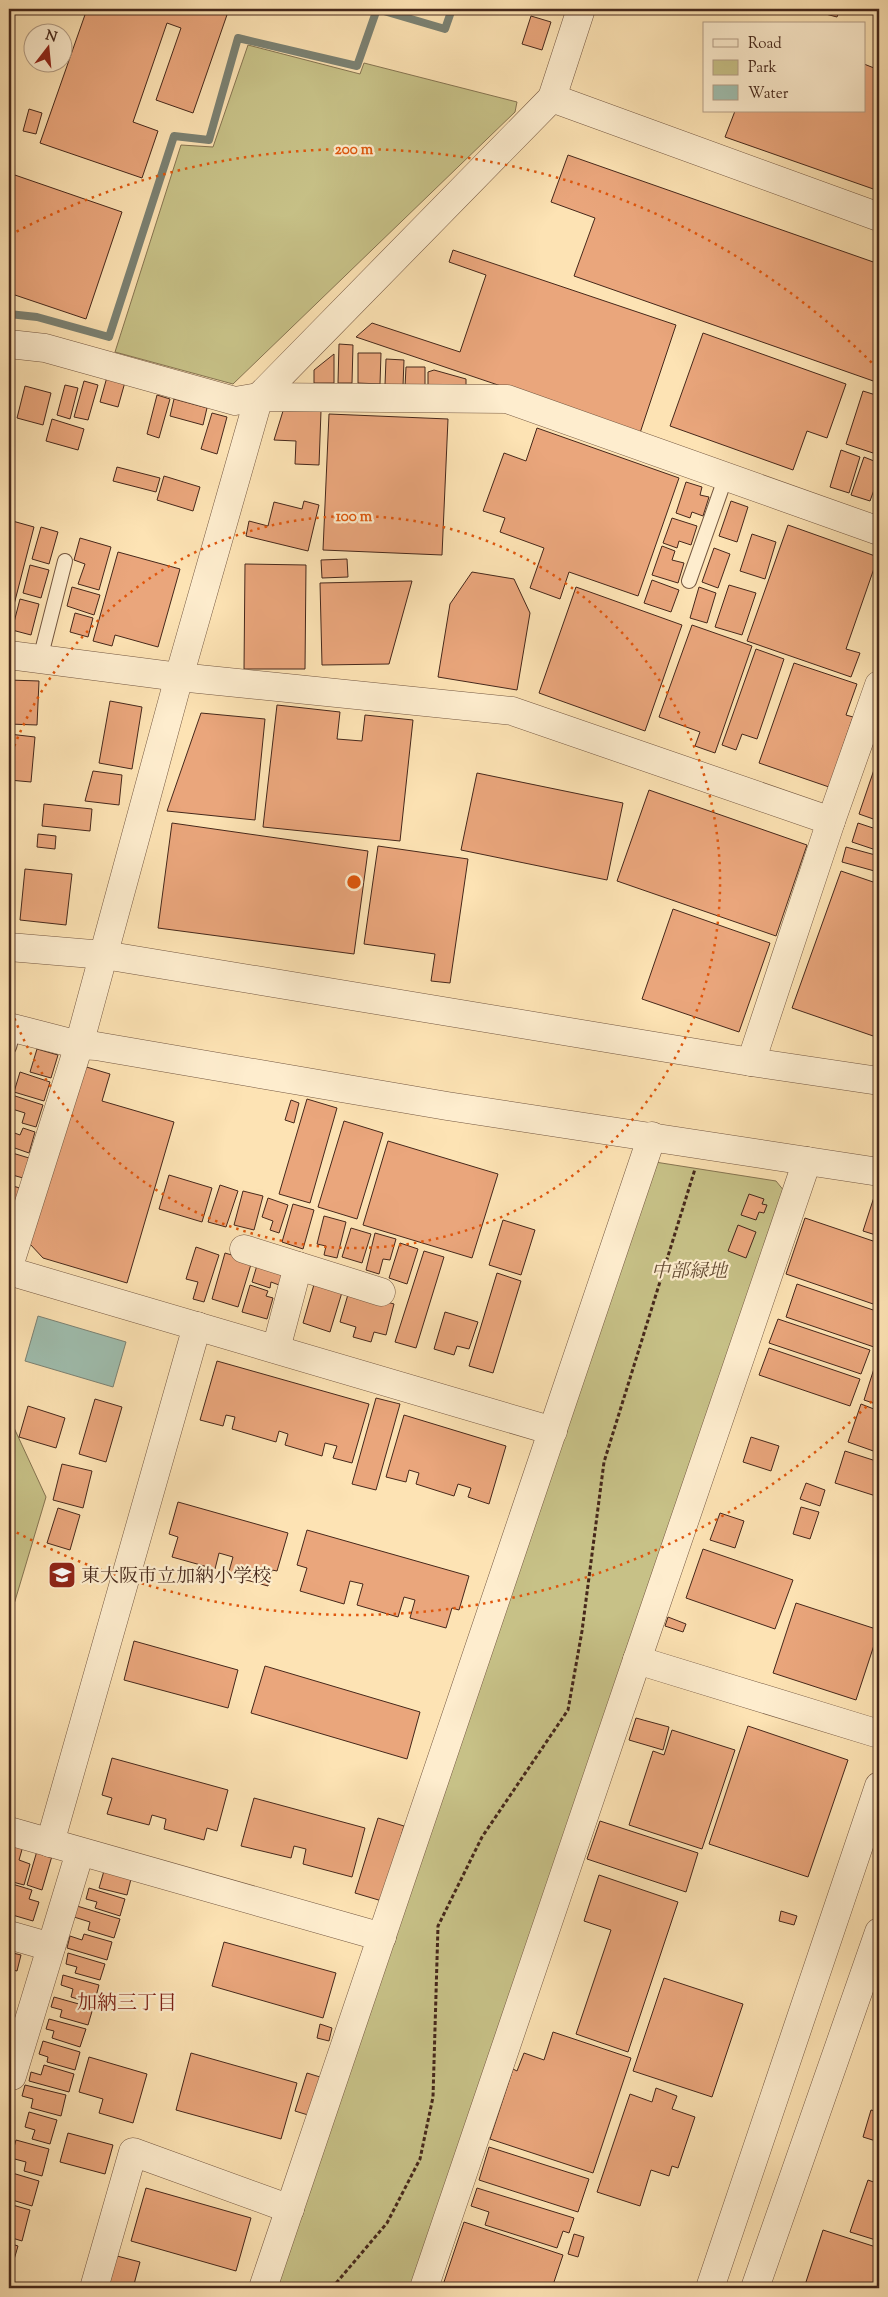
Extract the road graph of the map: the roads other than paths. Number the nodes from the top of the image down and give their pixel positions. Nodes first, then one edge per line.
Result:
1 (581, 9) edge
2 (552, 98) junction
3 (879, 217) edge
4 (9, 344) edge
5 (259, 397) junction
6 (726, 476) junction
7 (879, 531) edge
8 (65, 561) dead end
9 (689, 581) dead end
10 (9, 655) edge
11 (40, 659) junction
12 (179, 676) junction
13 (879, 685) edge
14 (831, 822) junction
15 (9, 947) edge
16 (104, 955) junction
17 (11, 1034) edge
18 (78, 1045) junction
19 (751, 1062) junction
20 (879, 1081) edge
21 (652, 1136) junction
22 (807, 1162) junction
23 (879, 1172) edge
24 (244, 1249) dead end
25 (9, 1266) edge
26 (298, 1266) junction
27 (9, 1271) edge
28 (381, 1292) dead end
29 (197, 1326) junction
30 (276, 1349) junction
31 (553, 1431) junction
32 (637, 1660) junction
33 (879, 1734) edge
34 (879, 1786) edge
35 (9, 1831) edge
36 (50, 1843) junction
37 (80, 1852) junction
38 (879, 1932) edge
39 (9, 1935) edge
40 (382, 1937) junction
41 (51, 1948) junction
42 (13, 2060) edge
43 (290, 2209) junction
44 (94, 2288) edge
45 (263, 2288) edge
46 (424, 2288) edge
47 (710, 2288) edge
48 (755, 2288) edge

1 - 2 street
2 - 3 street
2 - 5 street
4 - 5 street
5 - 6 street
5 - 12 street
6 - 7 street
6 - 9 lane
8 - 11 lane
10 - 11 street
11 - 12 street
12 - 14 street
12 - 16 street
13 - 14 street
14 - 19 street
15 - 16 street
16 - 18 street
16 - 19 street
17 - 18 street
18 - 21 street
18 - 25 street
19 - 20 street
21 - 22 street
21 - 31 street
22 - 23 street
22 - 32 street
24 - 26 street
26 - 28 street
26 - 30 street
27 - 29 street
29 - 30 street
29 - 36 street
30 - 31 street
31 - 40 street
32 - 33 street
32 - 46 street
34 - 47 street
35 - 36 street
36 - 37 street
37 - 40 street
37 - 41 street
38 - 48 street
39 - 41 street
40 - 43 street
41 - 42 street
43 - 44 street
43 - 45 street

